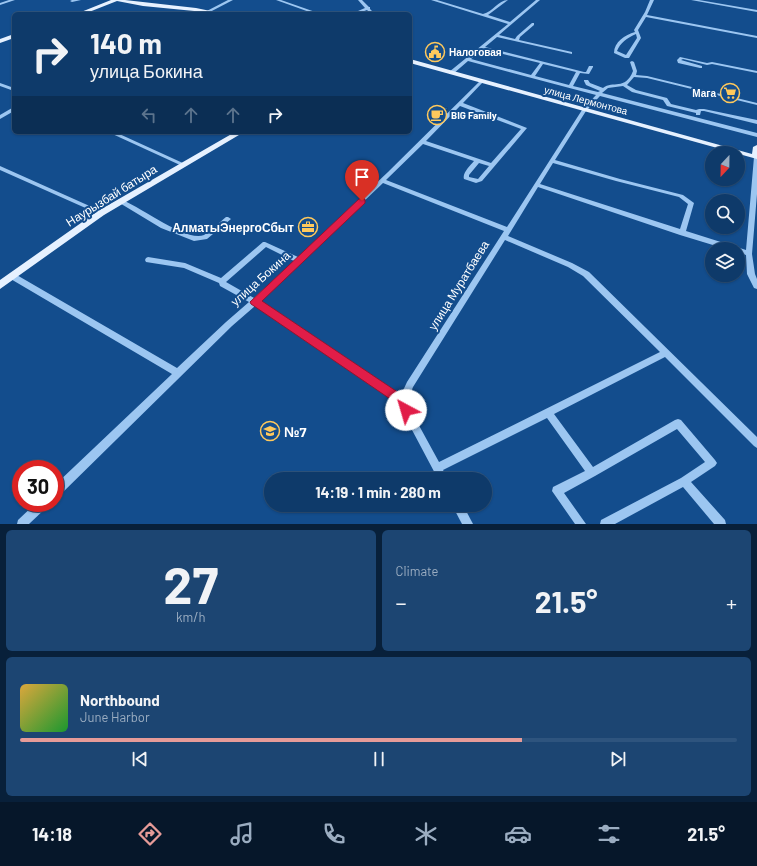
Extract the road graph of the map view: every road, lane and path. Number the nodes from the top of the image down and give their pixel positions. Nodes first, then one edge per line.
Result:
1 (13, 0) edge
2 (79, 0) edge
3 (117, 0) edge
4 (231, 0) edge
5 (278, 0) edge
6 (360, 0) edge
7 (433, 0) edge
8 (506, 0) edge
9 (538, 0) edge
10 (652, 0) edge
11 (693, 0) edge
12 (72, 1) dead end
13 (0, 4) edge
14 (368, 8) junction
15 (210, 11) junction
16 (757, 11) edge
17 (84, 12) edge
18 (214, 12) edge
19 (313, 12) edge
20 (358, 12) edge
21 (371, 12) edge
22 (482, 15) junction
23 (645, 16) junction
24 (510, 23) junction
25 (533, 24) dead end
26 (636, 33) junction
27 (495, 35) junction
28 (12, 37) edge
29 (757, 37) edge
30 (517, 40) junction
31 (0, 41) edge
32 (481, 47) junction
33 (570, 53) dead end
34 (467, 59) junction
35 (412, 62) edge
36 (632, 62) dead end
37 (542, 63) junction
38 (591, 67) dead end
39 (700, 67) dead end
40 (578, 72) junction
41 (757, 72) edge
42 (451, 73) junction
43 (532, 76) junction
44 (633, 76) junction
45 (481, 81) junction
46 (586, 81) dead end
47 (0, 84) edge
48 (624, 85) junction
49 (570, 87) junction
50 (12, 89) edge
51 (601, 92) junction
52 (460, 104) junction
53 (757, 104) edge
54 (584, 110) junction
55 (12, 111) edge
56 (698, 112) junction
57 (0, 117) edge
58 (696, 120) junction
59 (757, 122) edge
60 (115, 134) edge
61 (236, 134) edge
62 (757, 135) edge
63 (423, 142) junction
64 (757, 147) edge
65 (757, 157) edge
66 (478, 160) junction
67 (552, 161) junction
68 (182, 164) junction
69 (492, 165) junction
70 (0, 168) edge
71 (383, 181) junction
72 (537, 185) junction
73 (120, 201) junction
74 (100, 212) junction
75 (228, 219) dead end
76 (682, 232) junction
77 (506, 234) junction
78 (713, 242) edge
79 (745, 253) edge
80 (749, 254) junction
81 (148, 260) dead end
82 (299, 260) junction
83 (12, 276) junction
84 (222, 281) junction
85 (0, 285) edge
86 (757, 286) edge
87 (255, 302) junction
88 (666, 353) junction
89 (178, 373) junction
90 (404, 402) junction
91 (548, 412) junction
92 (757, 443) edge
93 (437, 468) junction
94 (439, 472) edge
95 (592, 473) junction
96 (684, 480) junction
97 (64, 483) edge
98 (34, 512) edge
99 (461, 512) edge
100 (22, 524) edge
101 (468, 524) edge
102 (581, 524) edge
103 (605, 524) edge
104 (721, 524) edge

1 - 13 street
2 - 12 street
3 - 15 main road
3 - 17 main road
4 - 15 street
5 - 19 street
6 - 14 street
7 - 22 street
8 - 22 street
9 - 24 street
10 - 23 street
11 - 16 street
14 - 20 street
14 - 21 street
15 - 18 main road
22 - 24 street
23 - 26 street
23 - 29 street
24 - 27 street
25 - 30 street
26 - 26 street
27 - 30 street
27 - 32 street
28 - 31 main road
30 - 33 street
32 - 34 street
32 - 37 street
34 - 42 street
34 - 43 street
35 - 42 main road, улица Лермонтова
36 - 44 street
37 - 40 street
37 - 43 street
38 - 40 street
39 - 41 street
40 - 49 street
42 - 45 main road, улица Лермонтова
43 - 49 street
44 - 48 street
44 - 53 street
45 - 52 street, улица Бокина
45 - 54 main road, улица Лермонтова
46 - 51 street
47 - 50 street
48 - 51 street
48 - 56 street
49 - 51 street
51 - 54 street, улица Муратбаева
51 - 58 street
52 - 63 street, улица Бокина
52 - 69 street
54 - 65 main road, улица Лермонтова
54 - 67 street, улица Муратбаева
55 - 57 street
56 - 58 street
56 - 59 street
58 - 62 street
60 - 68 street
61 - 68 main road, Наурызбай батыра
63 - 66 street
63 - 71 street, улица Бокина
64 - 65 main road
65 - 80 street
66 - 69 street
66 - 69 street
67 - 72 street, улица Муратбаева
67 - 76 street
68 - 73 main road, Наурызбай батыра
70 - 74 street
71 - 77 street
71 - 82 street, улица Бокина
72 - 76 street
72 - 77 street, улица Муратбаева
73 - 74 main road, Наурызбай батыра
73 - 75 street
74 - 83 main road, Наурызбай батыра
76 - 78 street
77 - 88 street
77 - 90 street, улица Муратбаева
79 - 80 street
80 - 86 street
81 - 84 street
82 - 84 street
82 - 87 street, улица Бокина
83 - 85 main road, Наурызбай батыра
83 - 89 street
84 - 87 street
87 - 89 street, улица Бокина
87 - 90 street
88 - 91 street
88 - 92 street
89 - 97 street, улица Бокина
90 - 93 street
91 - 93 street
91 - 95 street
93 - 94 street
95 - 96 street
95 - 102 street
96 - 103 street
96 - 104 street
98 - 100 street
99 - 101 street

